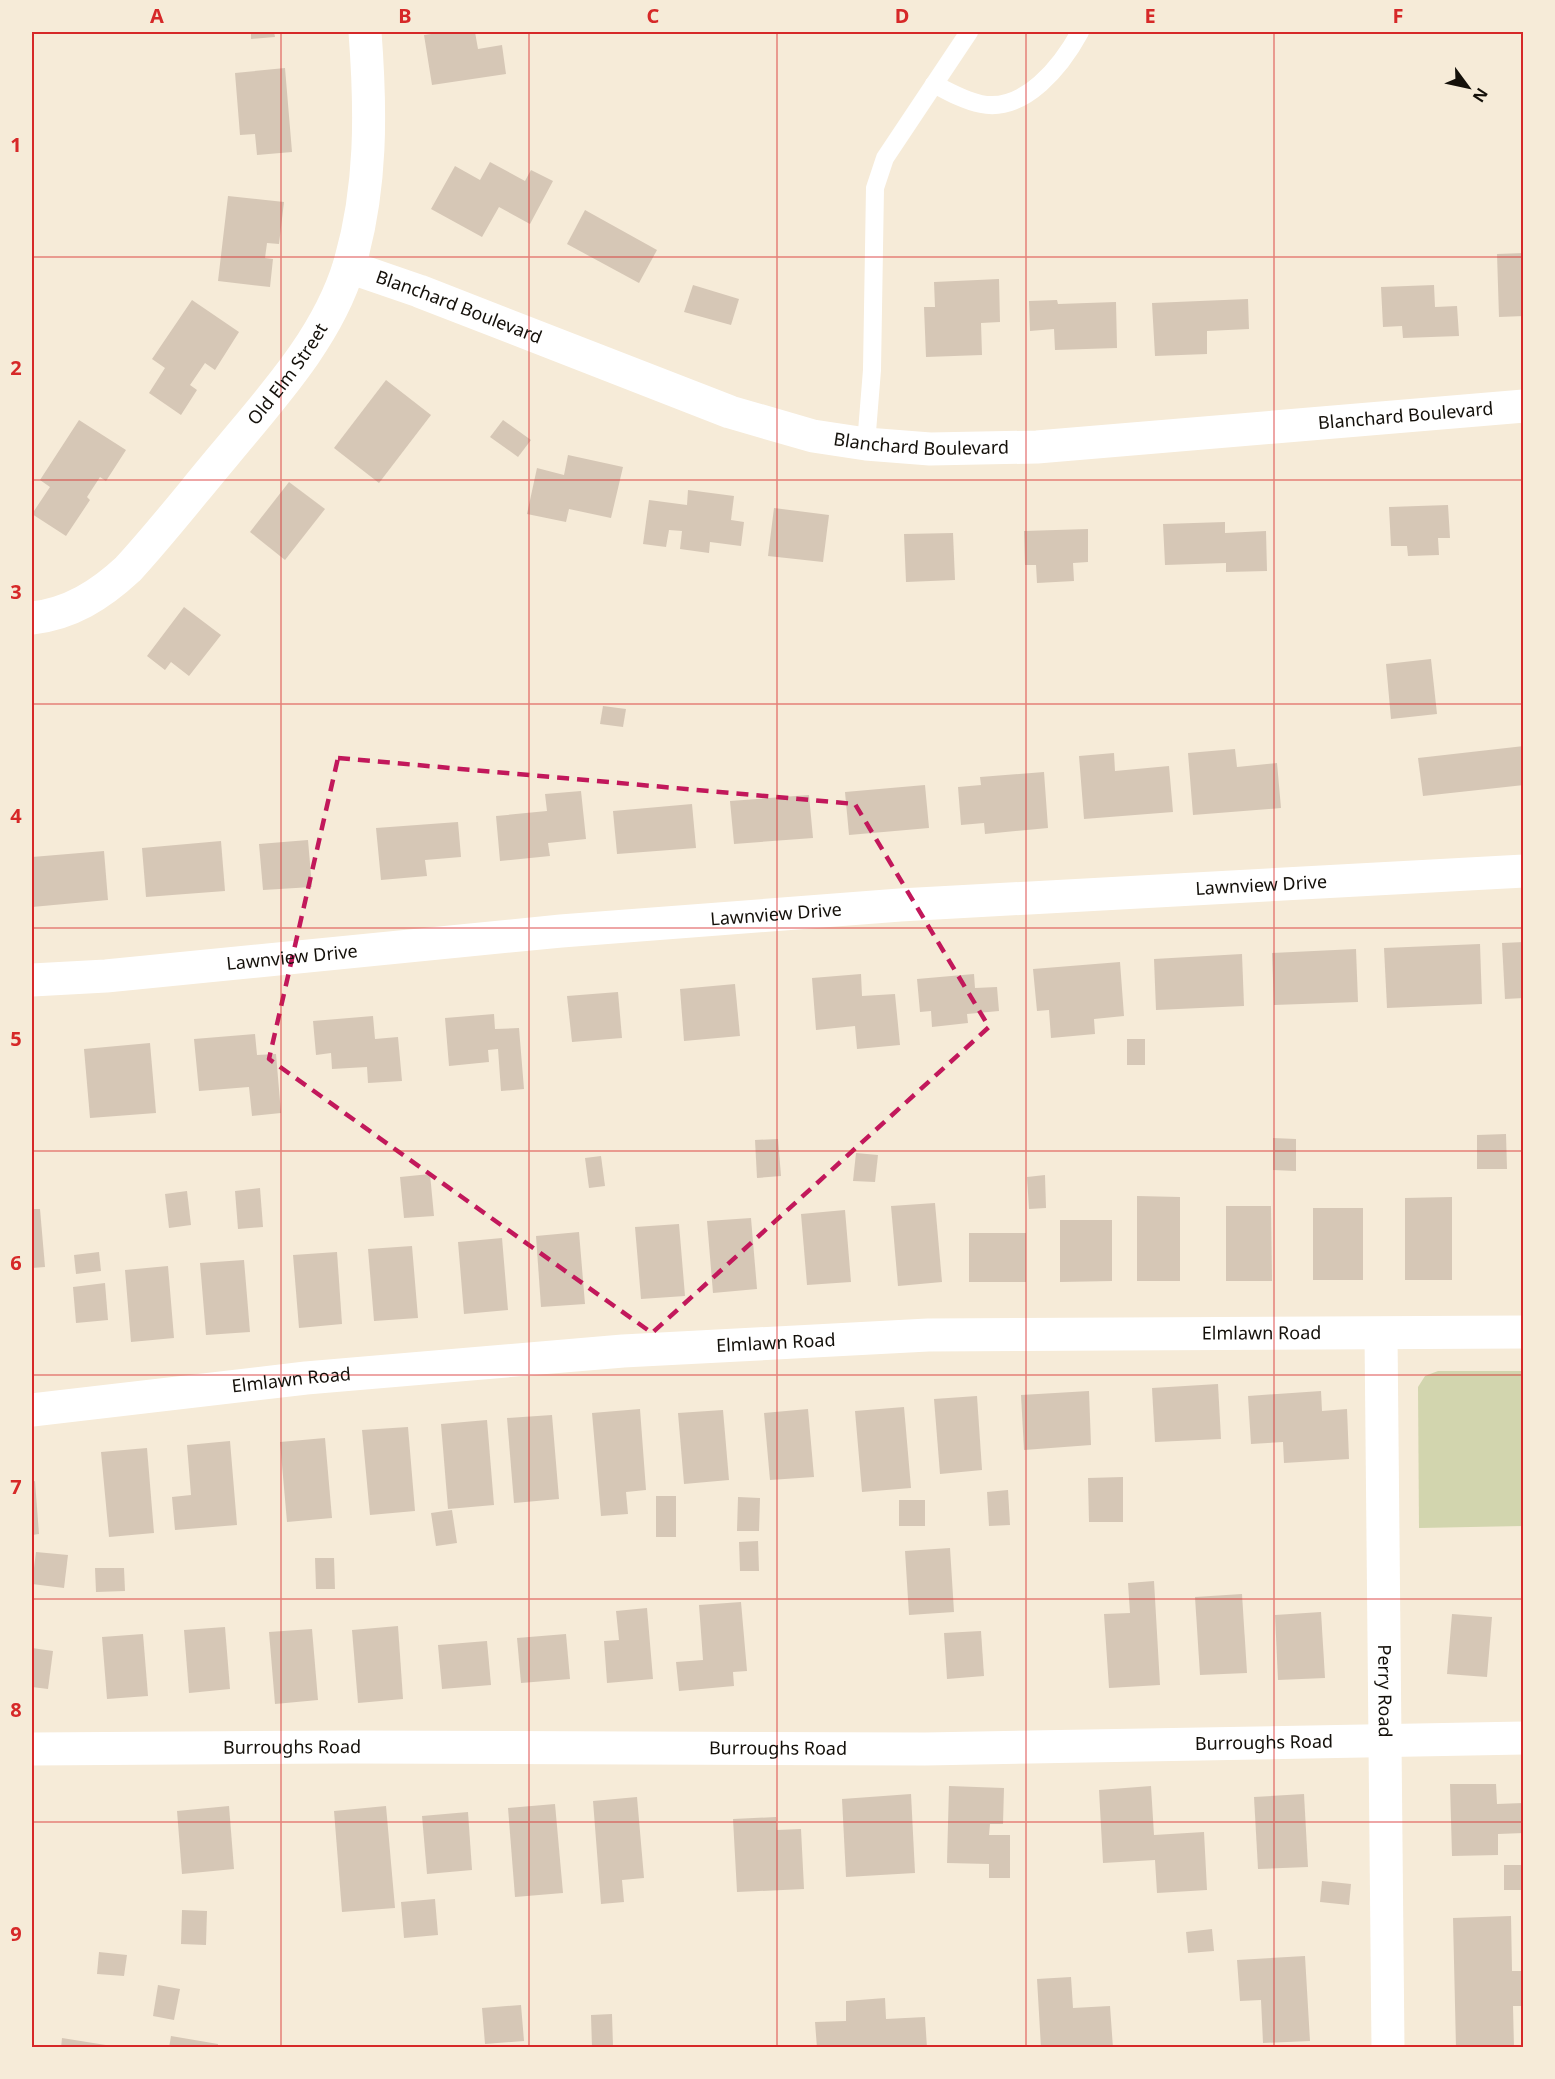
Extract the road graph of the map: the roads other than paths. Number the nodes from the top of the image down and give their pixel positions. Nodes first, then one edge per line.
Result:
1 (365, 32) edge
2 (969, 32) edge
3 (1080, 32) edge
4 (934, 84) junction
5 (349, 267) junction
6 (1524, 406) edge
7 (866, 444) junction
8 (32, 618) edge
9 (1524, 870) edge
10 (32, 980) edge
11 (1524, 1332) edge
12 (1381, 1334) junction
13 (32, 1410) edge
14 (1524, 1738) edge
15 (1386, 1740) junction
16 (32, 1749) edge
17 (1388, 2048) edge

1 - 5 street, Old Elm Street
2 - 4 lane
3 - 4 lane
4 - 7 lane
5 - 7 street, Blanchard Boulevard
5 - 8 street, Old Elm Street
6 - 7 street, Blanchard Boulevard
9 - 10 street, Lawnview Drive
11 - 12 street, Elmlawn Road
12 - 13 street, Elmlawn Road
12 - 15 street, Perry Road
14 - 15 street, Burroughs Road
15 - 16 street, Burroughs Road
15 - 17 street, Perry Road

